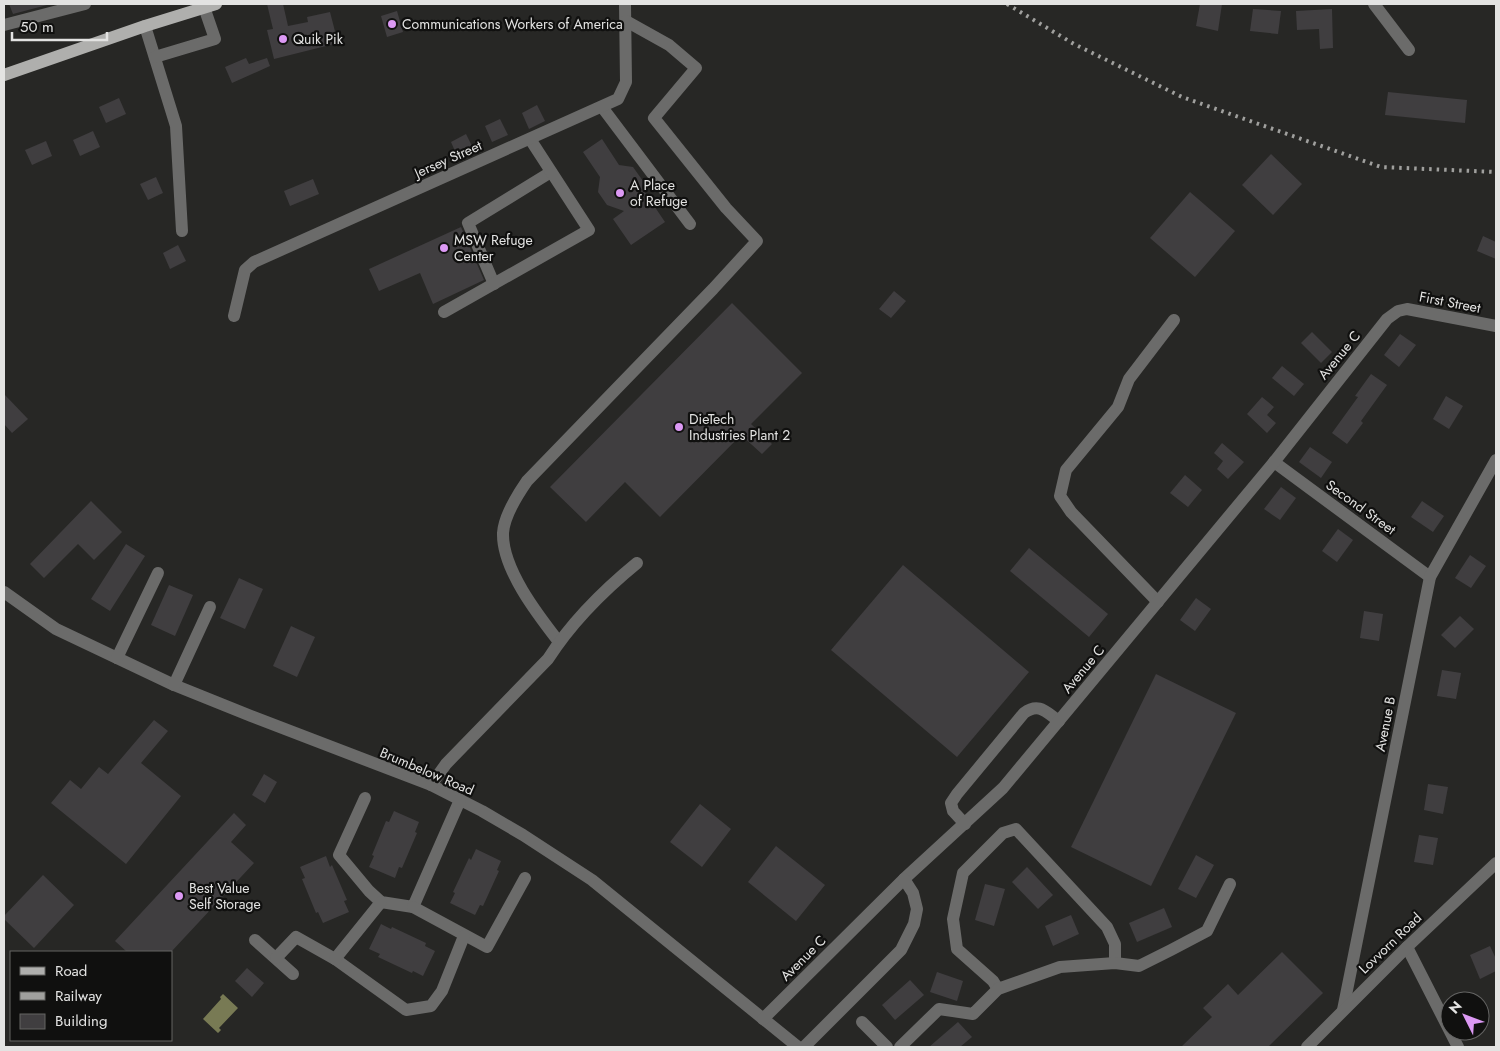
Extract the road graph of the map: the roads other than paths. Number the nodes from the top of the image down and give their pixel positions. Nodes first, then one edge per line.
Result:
1 (85, 4) edge
2 (625, 4) edge
3 (1374, 4) edge
4 (210, 6) edge
5 (626, 21) junction
6 (4, 25) edge
7 (145, 26) junction
8 (1409, 50) dead end
9 (155, 57) junction
10 (4, 75) edge
11 (602, 107) junction
12 (530, 139) junction
13 (552, 172) junction
14 (690, 224) dead end
15 (182, 231) dead end
16 (494, 284) junction
17 (1398, 311) joint
18 (444, 312) dead end
19 (234, 316) dead end
20 (1174, 320) dead end
21 (1496, 326) edge
22 (1496, 460) edge
23 (1274, 462) junction
24 (638, 563) dead end
25 (158, 573) dead end
26 (1430, 578) junction
27 (4, 594) edge
28 (1158, 602) junction
29 (210, 607) dead end
30 (559, 642) junction
31 (117, 658) junction
32 (174, 685) junction
33 (1059, 721) junction
34 (431, 786) junction
35 (365, 798) dead end
36 (460, 800) junction
37 (965, 824) junction
38 (1496, 863) edge
39 (525, 878) dead end
40 (904, 879) junction
41 (1230, 884) dead end
42 (381, 902) junction
43 (413, 907) junction
44 (464, 936) junction
45 (255, 940) dead end
46 (1407, 947) junction
47 (276, 958) junction
48 (335, 959) junction
49 (1115, 963) junction
50 (293, 974) dead end
51 (998, 989) junction
52 (1343, 1010) junction
53 (763, 1019) junction
54 (862, 1022) dead end
55 (798, 1047) edge
56 (804, 1047) edge
57 (887, 1047) edge
58 (900, 1047) edge
59 (1307, 1047) edge
60 (1458, 1047) edge

1 - 6 street
2 - 5 street, Jersey Street
3 - 8 street
4 - 7 main road
4 - 9 street
5 - 11 street, Jersey Street
5 - 30 street
7 - 9 street
7 - 10 main road
9 - 15 street
11 - 12 street, Jersey Street
11 - 14 street
12 - 13 street
12 - 19 street, Jersey Street
13 - 16 street
13 - 16 street
16 - 18 street
17 - 21 street, First Street
17 - 23 street, Avenue C
20 - 28 street
22 - 26 street, Avenue B
23 - 26 street, Second Street
23 - 28 street, Avenue C
24 - 30 street
25 - 31 street
26 - 52 street, Avenue B
27 - 31 street, Brumbelow Road
28 - 33 street, Avenue C
29 - 32 street
30 - 34 street
31 - 32 street, Brumbelow Road
32 - 34 street, Brumbelow Road
33 - 37 street, Avenue C
33 - 37 street
34 - 36 street, Brumbelow Road
35 - 42 street
36 - 43 street
36 - 53 street, Brumbelow Road
37 - 40 street, Avenue C
38 - 46 street, Lovvorn Road
39 - 44 street
40 - 53 street, Avenue C
40 - 56 street
41 - 49 street
42 - 43 street
42 - 48 street
43 - 44 street
44 - 48 street
45 - 47 street
46 - 52 street, Lovvorn Road
46 - 60 street
47 - 48 street
47 - 50 street
49 - 51 street
49 - 51 street
51 - 58 street
52 - 59 street, Lovvorn Road
53 - 55 street, Brumbelow Road
54 - 57 street

